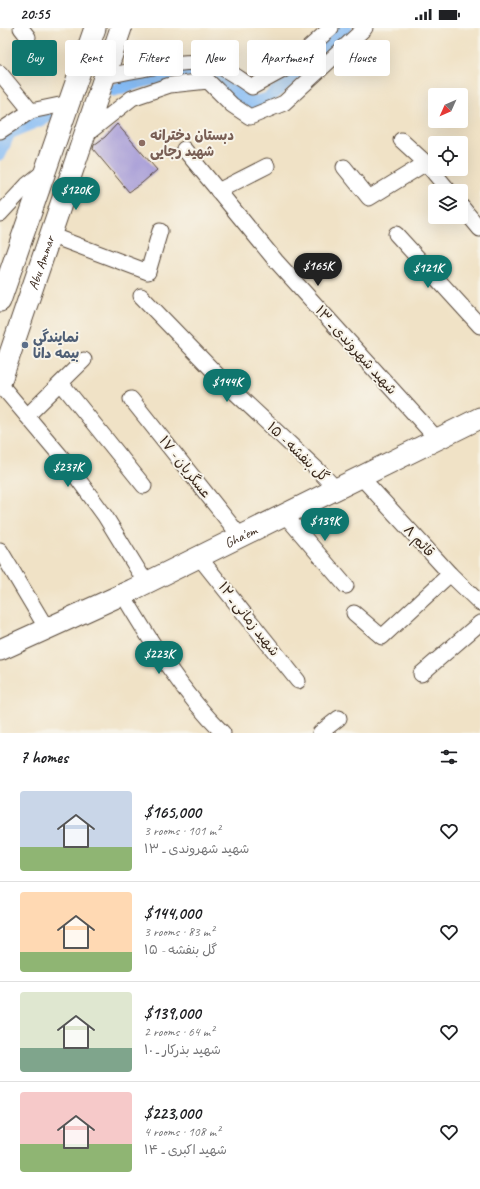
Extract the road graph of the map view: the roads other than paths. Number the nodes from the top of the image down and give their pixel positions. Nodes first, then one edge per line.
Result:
1 (95, 28) edge
2 (121, 28) edge
3 (331, 28) edge
4 (365, 28) edge
5 (116, 43) edge
6 (0, 73) edge
7 (116, 74) edge
8 (105, 76) edge
9 (69, 103) junction
10 (31, 111) junction
11 (0, 131) edge
12 (84, 136) junction
13 (401, 140) dead end
14 (184, 149) dead end
15 (426, 163) junction
16 (267, 166) dead end
17 (344, 167) dead end
18 (46, 170) junction
19 (443, 184) edge
20 (218, 191) junction
21 (0, 214) edge
22 (468, 214) edge
23 (480, 229) edge
24 (160, 231) dead end
25 (396, 234) dead end
26 (50, 236) junction
27 (141, 296) dead end
28 (0, 301) edge
29 (480, 326) edge
30 (84, 360) dead end
31 (61, 382) junction
32 (0, 384) edge
33 (131, 398) dead end
34 (27, 416) junction
35 (480, 418) edge
36 (437, 439) junction
37 (361, 477) junction
38 (144, 486) dead end
39 (336, 489) junction
40 (284, 514) junction
41 (240, 536) junction
42 (0, 550) edge
43 (199, 557) junction
44 (450, 574) junction
45 (146, 583) junction
46 (346, 586) dead end
47 (123, 595) junction
48 (480, 603) edge
49 (354, 614) dead end
50 (480, 623) edge
51 (47, 629) junction
52 (2, 650) edge
53 (421, 674) dead end
54 (298, 681) dead end
55 (339, 718) dead end
56 (223, 733) edge
57 (320, 733) edge

1 - 9 street, Abu Ammar
2 - 5 street, Abu Ammar
3 - 7 street
4 - 12 street
6 - 10 street
8 - 12 street, Abu Ammar
9 - 10 street
9 - 18 street, Abu Ammar
10 - 11 street
12 - 26 street, Abu Ammar
13 - 15 street
14 - 20 street, شهید شهروندی ـ ۱۳
15 - 17 street
15 - 19 street
16 - 20 street
18 - 21 street
18 - 28 street, Abu Ammar
20 - 36 street, شهید شهروندی ـ ۱۳
22 - 23 street
24 - 26 street
25 - 29 street
26 - 32 street, Abu Ammar
27 - 39 street, گل بنفشه - ۱۵
30 - 31 street
31 - 34 street
31 - 38 street
32 - 34 street
33 - 41 street, عسگریان - ۱۷
34 - 45 street
35 - 36 street, Gha'em
36 - 37 street, Gha'em
37 - 39 street, Gha'em
37 - 44 street, قائم ۸
39 - 40 street, Gha'em
40 - 41 street, Gha'em
40 - 46 street
41 - 43 street, Gha'em
42 - 51 street
43 - 45 street, Gha'em
43 - 54 street, شهید زمانی ـ ۱۲
44 - 48 street, قائم ۸
44 - 49 street
45 - 47 street, Gha'em
47 - 51 street, Gha'em
47 - 56 street
50 - 53 street
51 - 52 street, Gha'em
55 - 57 street

